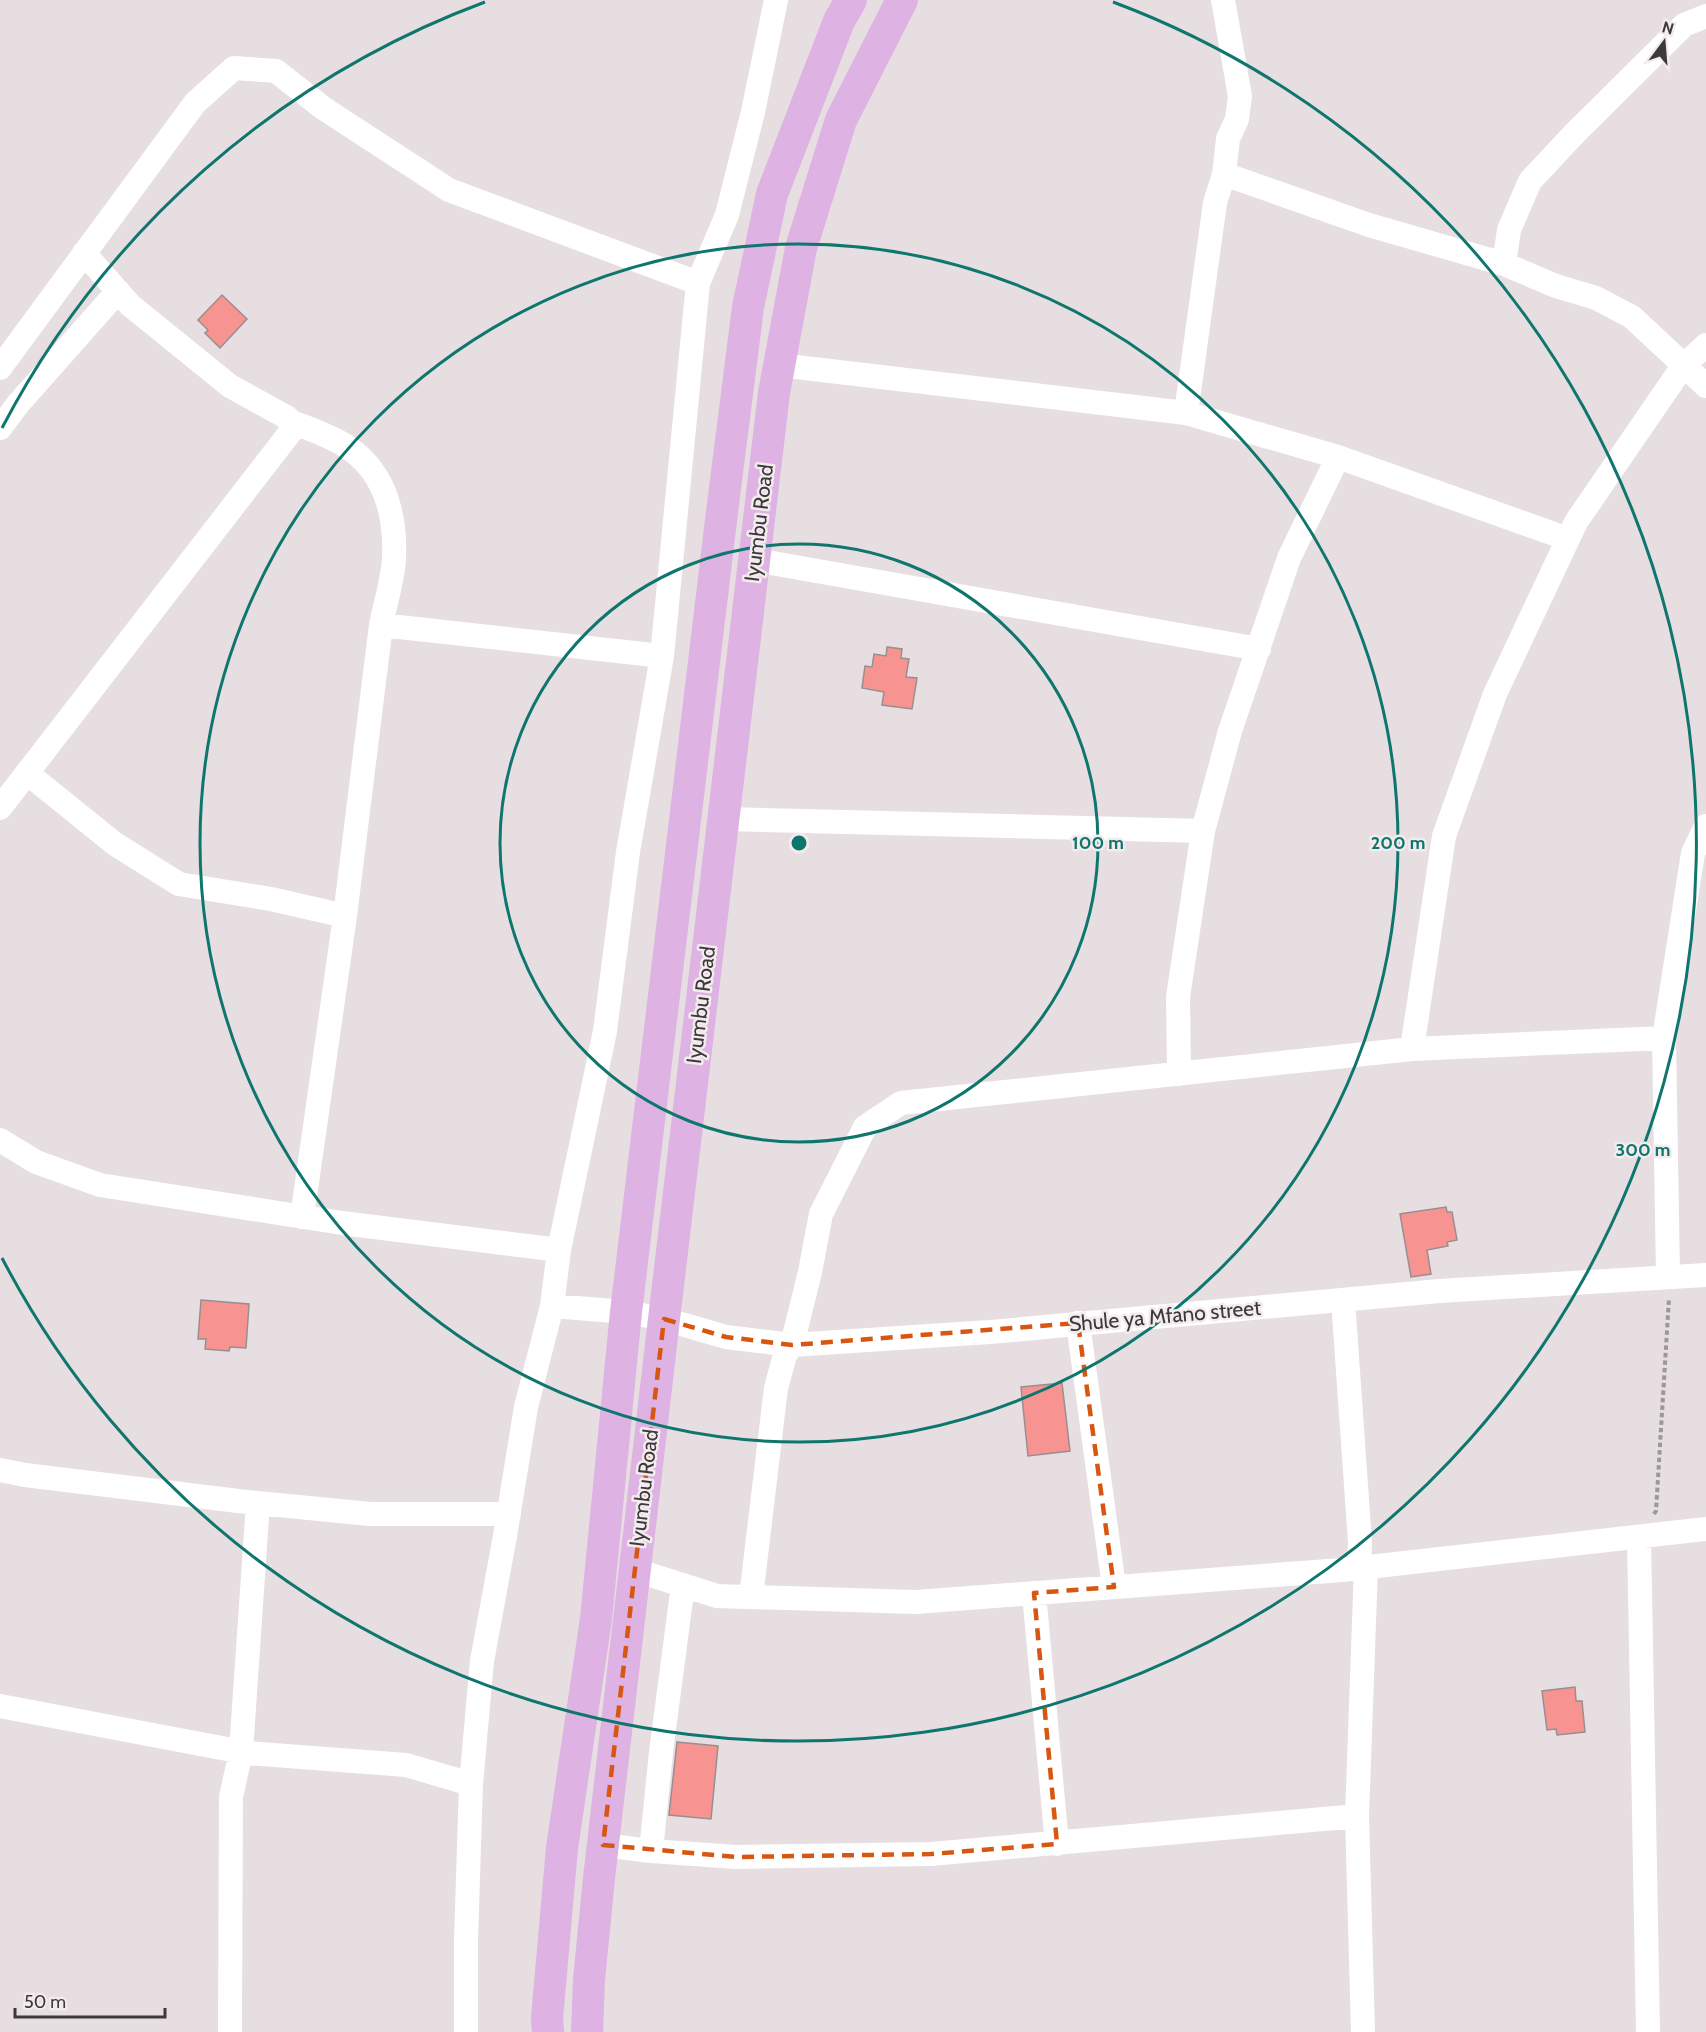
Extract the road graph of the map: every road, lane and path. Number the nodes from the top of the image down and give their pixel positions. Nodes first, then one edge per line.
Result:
1 (776, 0) edge
2 (851, 0) edge
3 (902, 0) edge
4 (1223, 0) edge
5 (1706, 16) edge
6 (1224, 174) junction
7 (84, 253) junction
8 (1504, 264) junction
9 (698, 283) junction
10 (118, 291) junction
11 (1706, 345) edge
12 (779, 365) junction
13 (1683, 366) junction
14 (0, 368) edge
15 (1706, 386) edge
16 (1186, 413) junction
17 (290, 421) junction
18 (0, 428) edge
19 (1338, 457) junction
20 (1568, 539) junction
21 (755, 560) junction
22 (381, 626) junction
23 (1259, 649) junction
24 (662, 656) junction
25 (27, 773) junction
26 (0, 808) edge
27 (724, 819) junction
28 (1706, 826) edge
29 (1203, 831) junction
30 (345, 916) junction
31 (1664, 1038) junction
32 (1412, 1049) junction
33 (1179, 1074) junction
34 (0, 1140) edge
35 (302, 1216) junction
36 (560, 1250) junction
37 (1706, 1275) edge
38 (1668, 1276) junction
39 (1343, 1300) junction
40 (552, 1306) junction
41 (626, 1312) junction
42 (663, 1319) junction
43 (1078, 1323) junction
44 (792, 1345) junction
45 (0, 1470) edge
46 (258, 1503) junction
47 (509, 1514) junction
48 (1706, 1529) edge
49 (1639, 1537) junction
50 (1362, 1568) junction
51 (634, 1570) junction
52 (682, 1585) junction
53 (1114, 1587) junction
54 (1034, 1593) junction
55 (751, 1597) junction
56 (0, 1706) edge
57 (241, 1752) junction
58 (471, 1784) junction
59 (1357, 1816) junction
60 (1057, 1844) junction
61 (603, 1845) junction
62 (651, 1851) junction
63 (230, 2032) edge
64 (466, 2032) edge
65 (548, 2032) edge
66 (587, 2032) edge
67 (1363, 2032) edge
68 (1648, 2032) edge

1 - 9 street
2 - 41 main road, Iyumbu Road
3 - 12 main road, Iyumbu Road
4 - 6 street
5 - 8 street
6 - 8 street
6 - 16 street
7 - 9 street
7 - 10 street
7 - 14 street
8 - 13 street
9 - 24 street
10 - 17 street
10 - 18 street
11 - 13 street
12 - 16 street
12 - 21 main road, Iyumbu Road
13 - 15 street
13 - 20 street
16 - 19 street
17 - 22 street
17 - 25 street
19 - 20 street
19 - 23 street
20 - 32 street
21 - 23 street
21 - 27 main road, Iyumbu Road
22 - 24 street
22 - 30 street
23 - 29 street
24 - 36 street
25 - 26 street
25 - 30 street
27 - 29 street
27 - 42 main road, Iyumbu Road
28 - 31 street
29 - 33 street
30 - 35 street
31 - 32 street
31 - 38 street
32 - 33 street
33 - 44 street
34 - 35 street
35 - 36 street
36 - 40 street
37 - 38 street, Shule ya Mfano street
38 - 39 street, Shule ya Mfano street
38 - 49 path
39 - 43 street, Shule ya Mfano street
39 - 50 street
40 - 41 street, Shule ya Mfano street
40 - 47 street
41 - 42 street, Shule ya Mfano street
41 - 65 main road, Iyumbu Road
42 - 44 street, Shule ya Mfano street
42 - 51 main road, Iyumbu Road
43 - 44 street, Shule ya Mfano street
43 - 53 street
44 - 55 street
45 - 46 street
46 - 47 street
46 - 57 street
47 - 58 street
48 - 49 street
49 - 50 street
49 - 68 street
50 - 53 street
50 - 59 street
51 - 52 street
51 - 61 main road, Iyumbu Road
52 - 55 street
52 - 62 street
53 - 54 street
54 - 55 street
54 - 60 street
56 - 57 street
57 - 58 street
57 - 63 street
58 - 64 street
59 - 60 street
59 - 67 street
60 - 62 street
61 - 62 street
61 - 66 main road, Iyumbu Road

